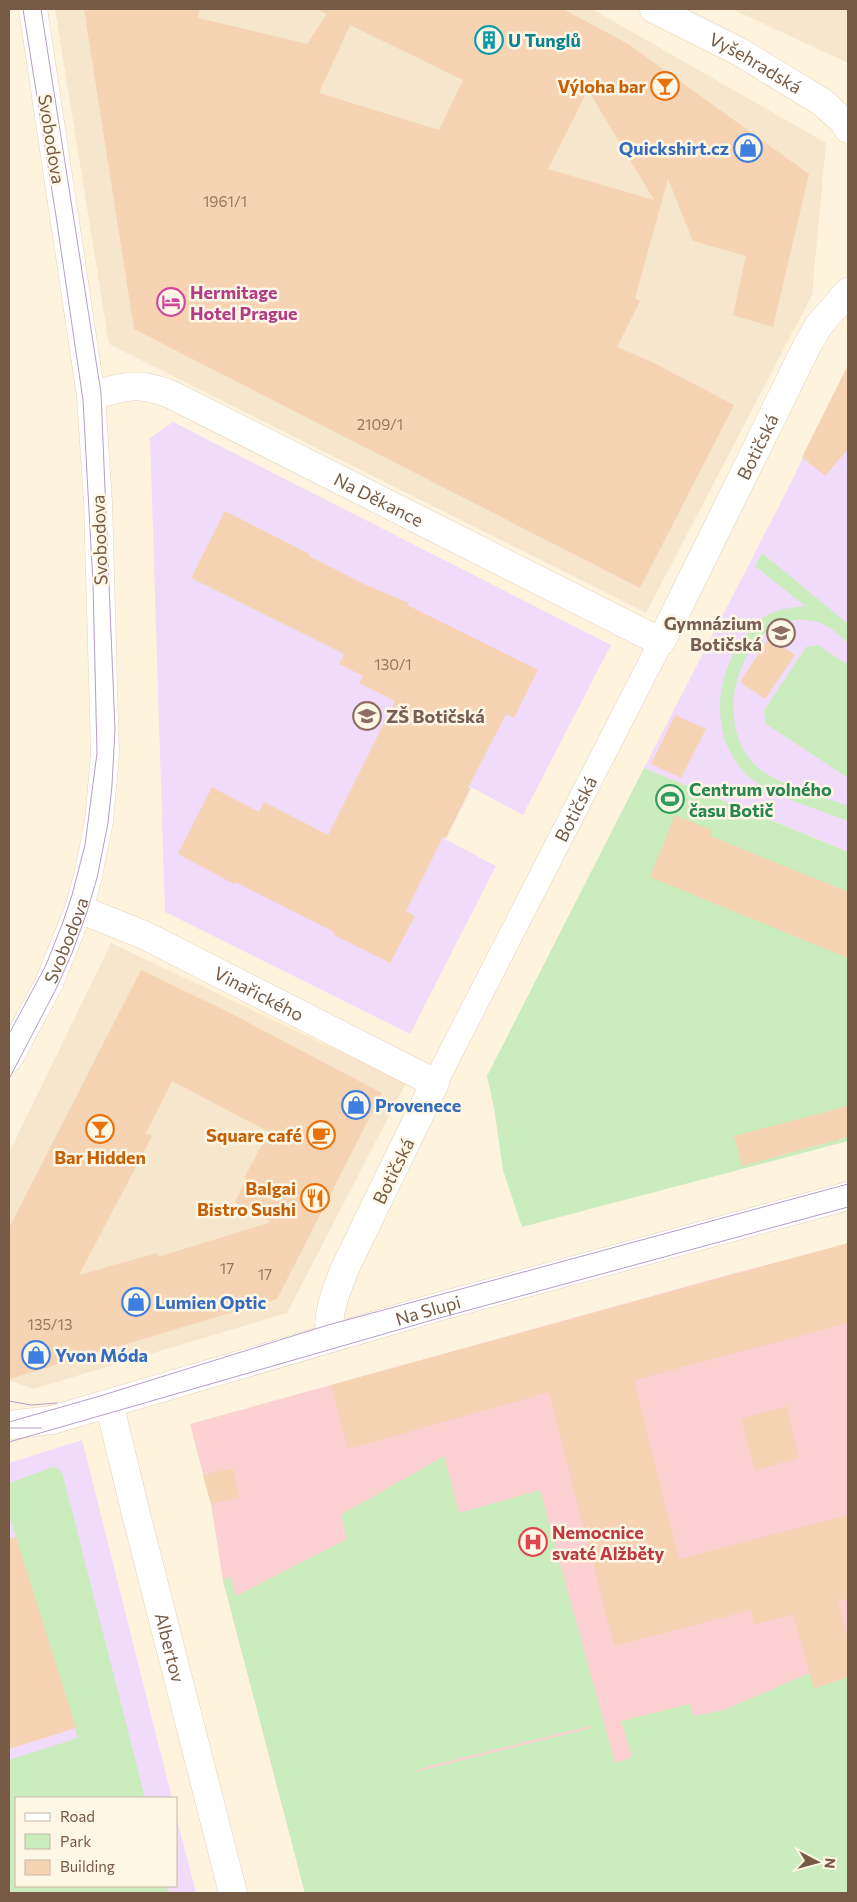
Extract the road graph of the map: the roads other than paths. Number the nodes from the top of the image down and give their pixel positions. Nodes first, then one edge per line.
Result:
1 (32, 9) edge
2 (654, 9) edge
3 (848, 128) edge
4 (848, 292) edge
5 (91, 396) junction
6 (660, 642) junction
7 (79, 909) junction
8 (9, 1058) edge
9 (435, 1083) junction
10 (848, 1196) edge
11 (330, 1338) junction
12 (109, 1403) junction
13 (9, 1425) edge
14 (233, 1893) edge

1 - 5 street, Svobodova
2 - 3 street, Vyšehradská
4 - 6 street, Botičská
5 - 6 street, Na Děkance
5 - 7 street, Svobodova
6 - 9 street, Botičská
7 - 8 street, Svobodova
7 - 9 street, Vinařického
9 - 11 street, Botičská
10 - 11 street, Na Slupi
11 - 12 street, Na Slupi
12 - 13 street, Na Slupi
12 - 14 street, Albertov

